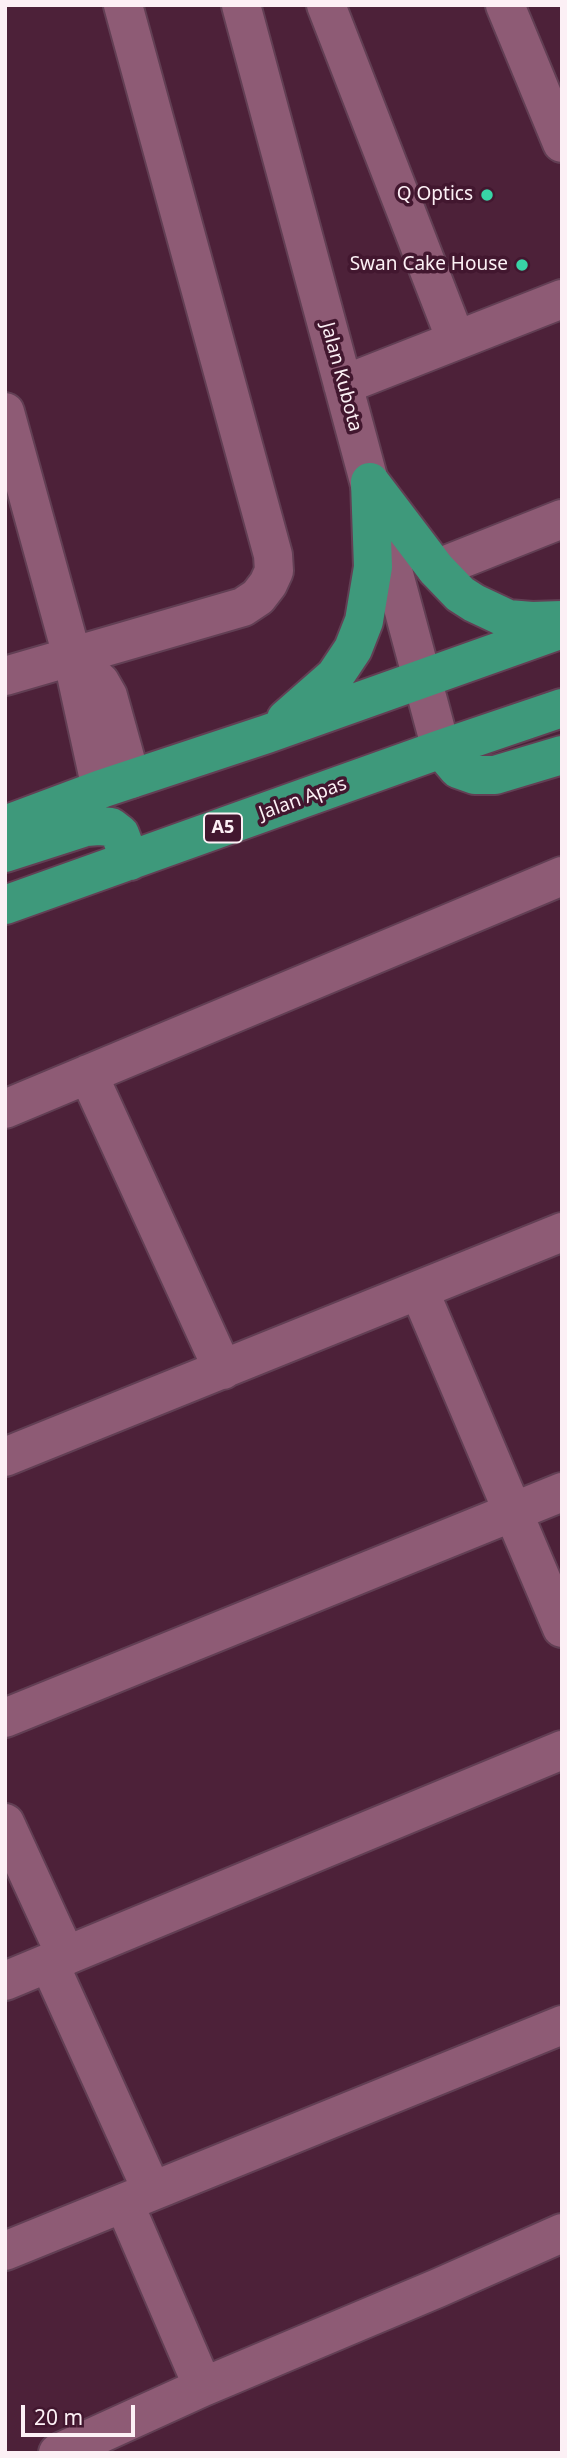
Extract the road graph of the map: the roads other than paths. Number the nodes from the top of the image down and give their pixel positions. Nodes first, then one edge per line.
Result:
1 (123, 5) edge
2 (241, 5) edge
3 (326, 5) edge
4 (505, 5) edge
5 (562, 143) edge
6 (562, 299) edge
7 (456, 340) junction
8 (343, 385) junction
9 (9, 437) edge
10 (370, 482) junction
11 (562, 519) edge
12 (436, 569) junction
13 (562, 620) edge
14 (562, 629) edge
15 (72, 656) junction
16 (5, 676) edge
17 (423, 680) junction
18 (562, 708) edge
19 (267, 734) junction
20 (441, 749) junction
21 (562, 755) edge
22 (116, 784) junction
23 (5, 825) edge
24 (5, 853) edge
25 (130, 861) junction
26 (562, 876) edge
27 (5, 905) edge
28 (88, 1074) junction
29 (5, 1109) edge
30 (562, 1232) edge
31 (419, 1290) junction
32 (223, 1370) junction
33 (5, 1457) edge
34 (562, 1492) edge
35 (513, 1512) junction
36 (562, 1628) edge
37 (5, 1718) edge
38 (562, 1750) edge
39 (5, 1823) edge
40 (58, 1959) junction
41 (5, 1981) edge
42 (562, 2025) edge
43 (138, 2197) junction
44 (562, 2233) edge
45 (5, 2251) edge
46 (203, 2387) junction
47 (58, 2453) edge

1 - 15 street
2 - 8 street, Jalan Kubota
3 - 7 street
4 - 5 street
6 - 7 street
7 - 8 street
8 - 10 street, Jalan Kubota
9 - 15 street
10 - 12 highway
10 - 17 street, Jalan Kubota
10 - 19 highway
11 - 12 street
12 - 13 highway
14 - 17 highway
15 - 16 street
15 - 22 street
17 - 19 highway
17 - 20 street, Jalan Kubota
18 - 20 highway, Jalan Apas / A5
19 - 22 highway
20 - 21 highway
20 - 25 highway, Jalan Apas / A5
22 - 23 highway
24 - 25 highway
25 - 27 highway, Jalan Apas / A5
26 - 28 street
28 - 29 street
28 - 32 street
30 - 31 street
31 - 32 street
31 - 35 street
32 - 33 street
34 - 35 street
35 - 36 street
35 - 37 street
38 - 40 street
39 - 40 street
40 - 41 street
40 - 43 street
42 - 43 street
43 - 45 street
43 - 46 street
44 - 46 street
46 - 47 street

